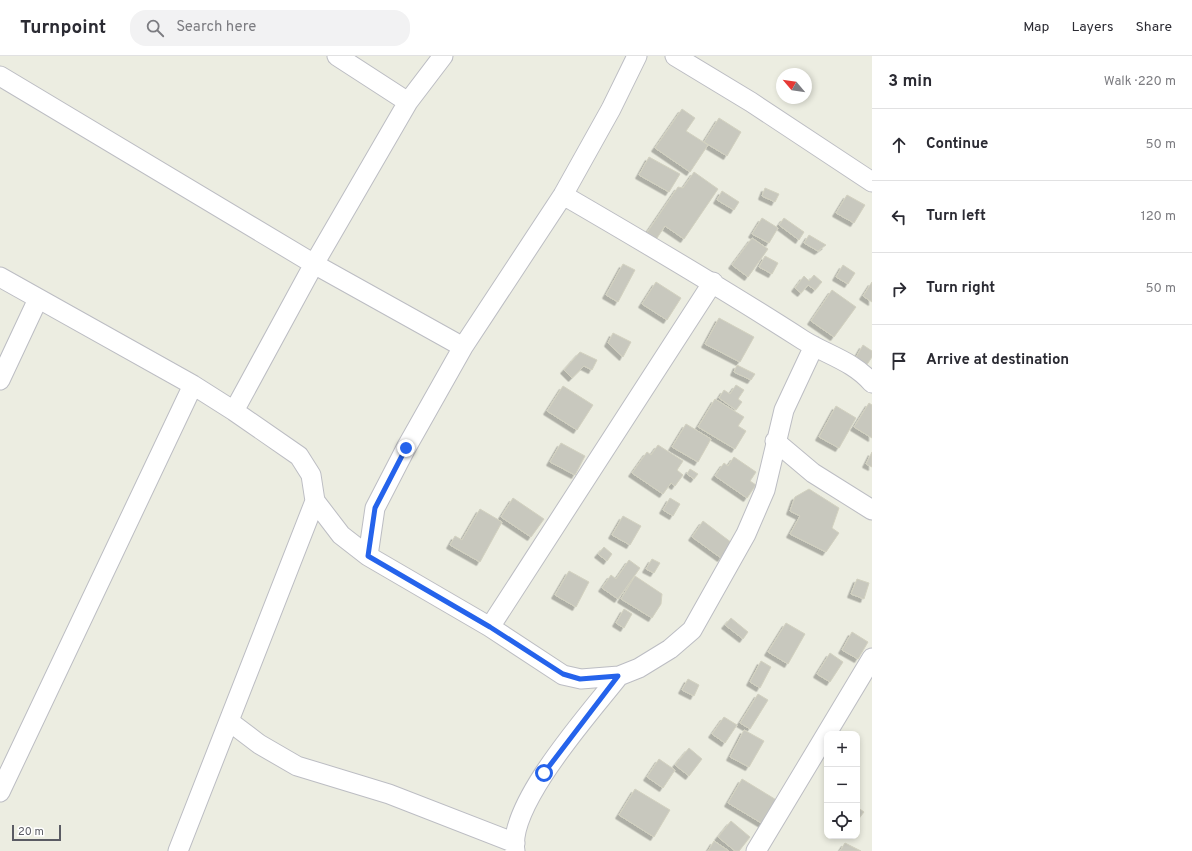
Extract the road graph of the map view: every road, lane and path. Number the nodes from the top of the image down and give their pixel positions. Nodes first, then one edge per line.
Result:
1 (337, 56) edge
2 (443, 56) edge
3 (637, 56) edge
4 (675, 56) edge
5 (0, 76) edge
6 (408, 102) junction
7 (872, 182) edge
8 (563, 195) junction
9 (314, 264) junction
10 (0, 277) edge
11 (712, 282) junction
12 (38, 299) junction
13 (814, 346) junction
14 (463, 347) junction
15 (0, 380) edge
16 (872, 383) edge
17 (193, 385) junction
18 (234, 411) junction
19 (775, 441) junction
20 (315, 501) junction
21 (872, 510) edge
22 (368, 556) junction
23 (490, 627) junction
24 (872, 658) edge
25 (618, 676) junction
26 (230, 722) junction
27 (0, 792) edge
28 (515, 847) edge
29 (178, 851) edge
30 (756, 851) edge

1 - 6 street
2 - 6 street
3 - 8 street
4 - 7 street
5 - 9 street
6 - 9 street
8 - 11 street
8 - 14 street
9 - 14 street
9 - 18 street
10 - 12 street
11 - 13 street
11 - 23 street
12 - 15 street
12 - 17 street
13 - 16 street
13 - 19 street
14 - 22 street
17 - 18 street
17 - 27 street
18 - 20 street
19 - 21 street
19 - 25 street
20 - 22 street
20 - 26 street
22 - 23 street
23 - 25 street
24 - 30 street
25 - 28 street
26 - 28 street
26 - 29 street

